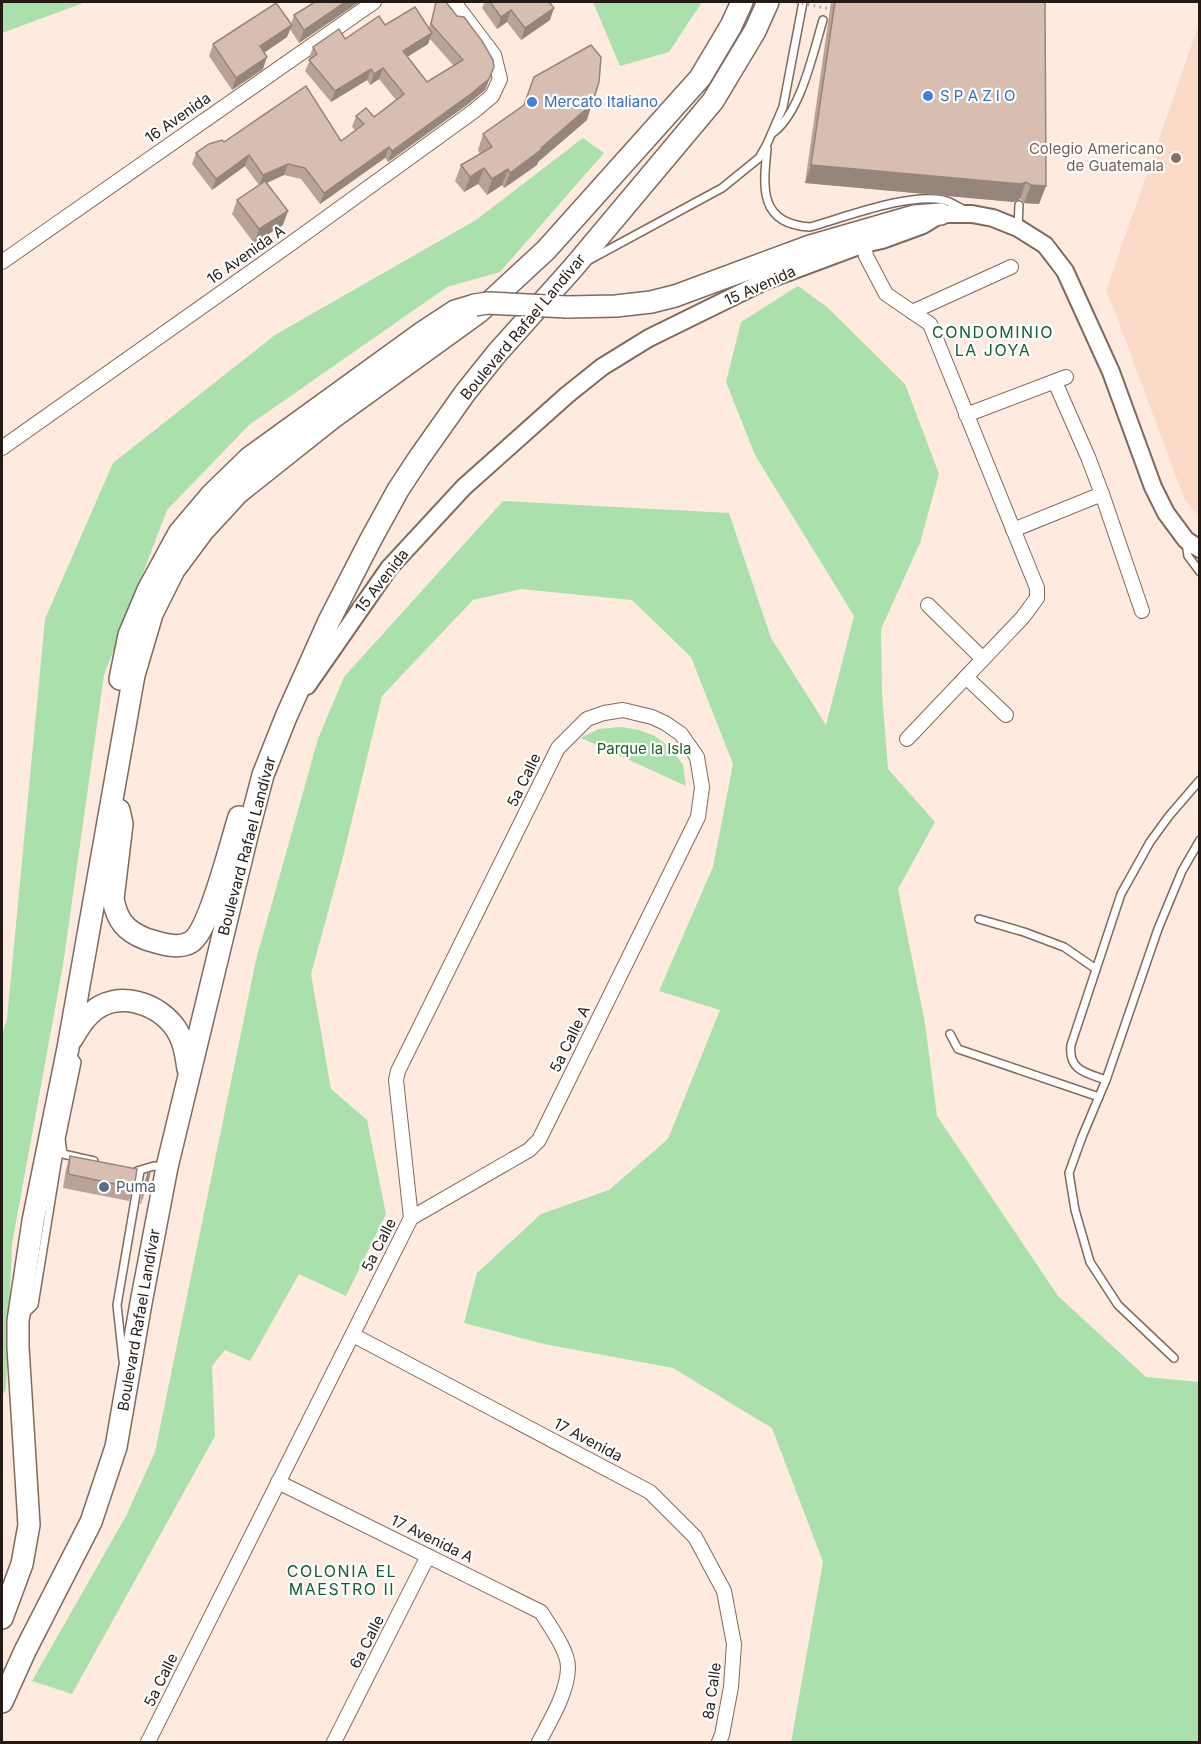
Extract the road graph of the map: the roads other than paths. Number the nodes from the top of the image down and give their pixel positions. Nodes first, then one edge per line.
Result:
1 (374, 2) edge
2 (454, 2) edge
3 (742, 2) edge
4 (768, 2) edge
5 (803, 2) edge
6 (823, 20) dead end
7 (772, 134) junction
8 (767, 144) junction
9 (1019, 205) dead end
10 (937, 214) junction
11 (972, 214) junction
12 (1018, 228) junction
13 (864, 244) junction
14 (2, 262) edge
15 (1011, 267) dead end
16 (573, 268) junction
17 (912, 312) junction
18 (966, 415) junction
19 (2, 448) edge
20 (1102, 494) junction
21 (1013, 530) junction
22 (1193, 545) edge
23 (1200, 572) edge
24 (928, 605) dead end
25 (1142, 611) dead end
26 (984, 659) junction
27 (966, 677) junction
28 (1006, 715) dead end
29 (286, 717) junction
30 (907, 740) dead end
31 (118, 763) junction
32 (263, 775) junction
33 (1200, 780) edge
34 (114, 786) junction
35 (698, 817) joint
36 (1200, 840) edge
37 (980, 919) dead end
38 (1095, 969) junction
39 (950, 1034) dead end
40 (68, 1048) junction
41 (189, 1079) junction
42 (1106, 1080) junction
43 (1099, 1097) junction
44 (61, 1139) junction
45 (102, 1162) edge
46 (167, 1167) junction
47 (130, 1169) edge
48 (140, 1171) junction
49 (411, 1218) junction
50 (18, 1321) junction
51 (352, 1335) junction
52 (1174, 1358) dead end
53 (126, 1393) junction
54 (278, 1482) junction
55 (428, 1556) junction
56 (2, 1618) edge
57 (734, 1644) joint
58 (2, 1702) edge
59 (148, 1743) edge
60 (334, 1743) edge
61 (539, 1743) edge
62 (719, 1743) edge

1 - 14 street, 16 Avenida
2 - 19 street, 16 Avenida A
3 - 31 main road, Boulevard Rafael Landívar
4 - 16 main road, Boulevard Rafael Landívar
5 - 7 lane
6 - 7 lane
7 - 8 lane
8 - 11 lane
8 - 16 lane
9 - 12 lane
10 - 11 street, 15 Avenida
10 - 13 street, 15 Avenida
10 - 31 main road, bridge
11 - 12 street, 15 Avenida
12 - 22 street, 15 Avenida
13 - 17 street
13 - 29 street, 15 Avenida
15 - 17 street
16 - 29 main road, Boulevard Rafael Landívar
17 - 18 street
18 - 20 street
18 - 21 street
20 - 21 street
20 - 25 street
21 - 26 street
22 - 23 lane
24 - 26 street
26 - 27 street
27 - 28 street
27 - 30 street
29 - 32 main road, Boulevard Rafael Landívar
31 - 34 main road, Boulevard Rafael Landívar
32 - 34 main road
32 - 41 main road, Boulevard Rafael Landívar
33 - 38 lane
34 - 40 main road, Boulevard Rafael Landívar
35 - 49 street, 5a Calle A
35 - 49 street, 5a Calle
36 - 42 lane
37 - 38 lane
38 - 42 lane
39 - 43 lane
40 - 41 main road
40 - 44 lane
40 - 50 main road, Boulevard Rafael Landívar
41 - 46 main road, Boulevard Rafael Landívar
42 - 43 lane
43 - 52 lane
44 - 45 lane
44 - 50 lane
46 - 48 lane
46 - 53 main road, Boulevard Rafael Landívar
47 - 48 lane
48 - 53 lane
49 - 51 street, 5a Calle
50 - 56 main road, Boulevard Rafael Landívar
51 - 54 street, 5a Calle
51 - 57 street, 17 Avenida
53 - 58 main road, Boulevard Rafael Landívar
54 - 55 street, 17 Avenida A
54 - 59 street, 5a Calle
55 - 60 street, 6a Calle
55 - 61 street, 17 Avenida A
57 - 62 street, 8a Calle

